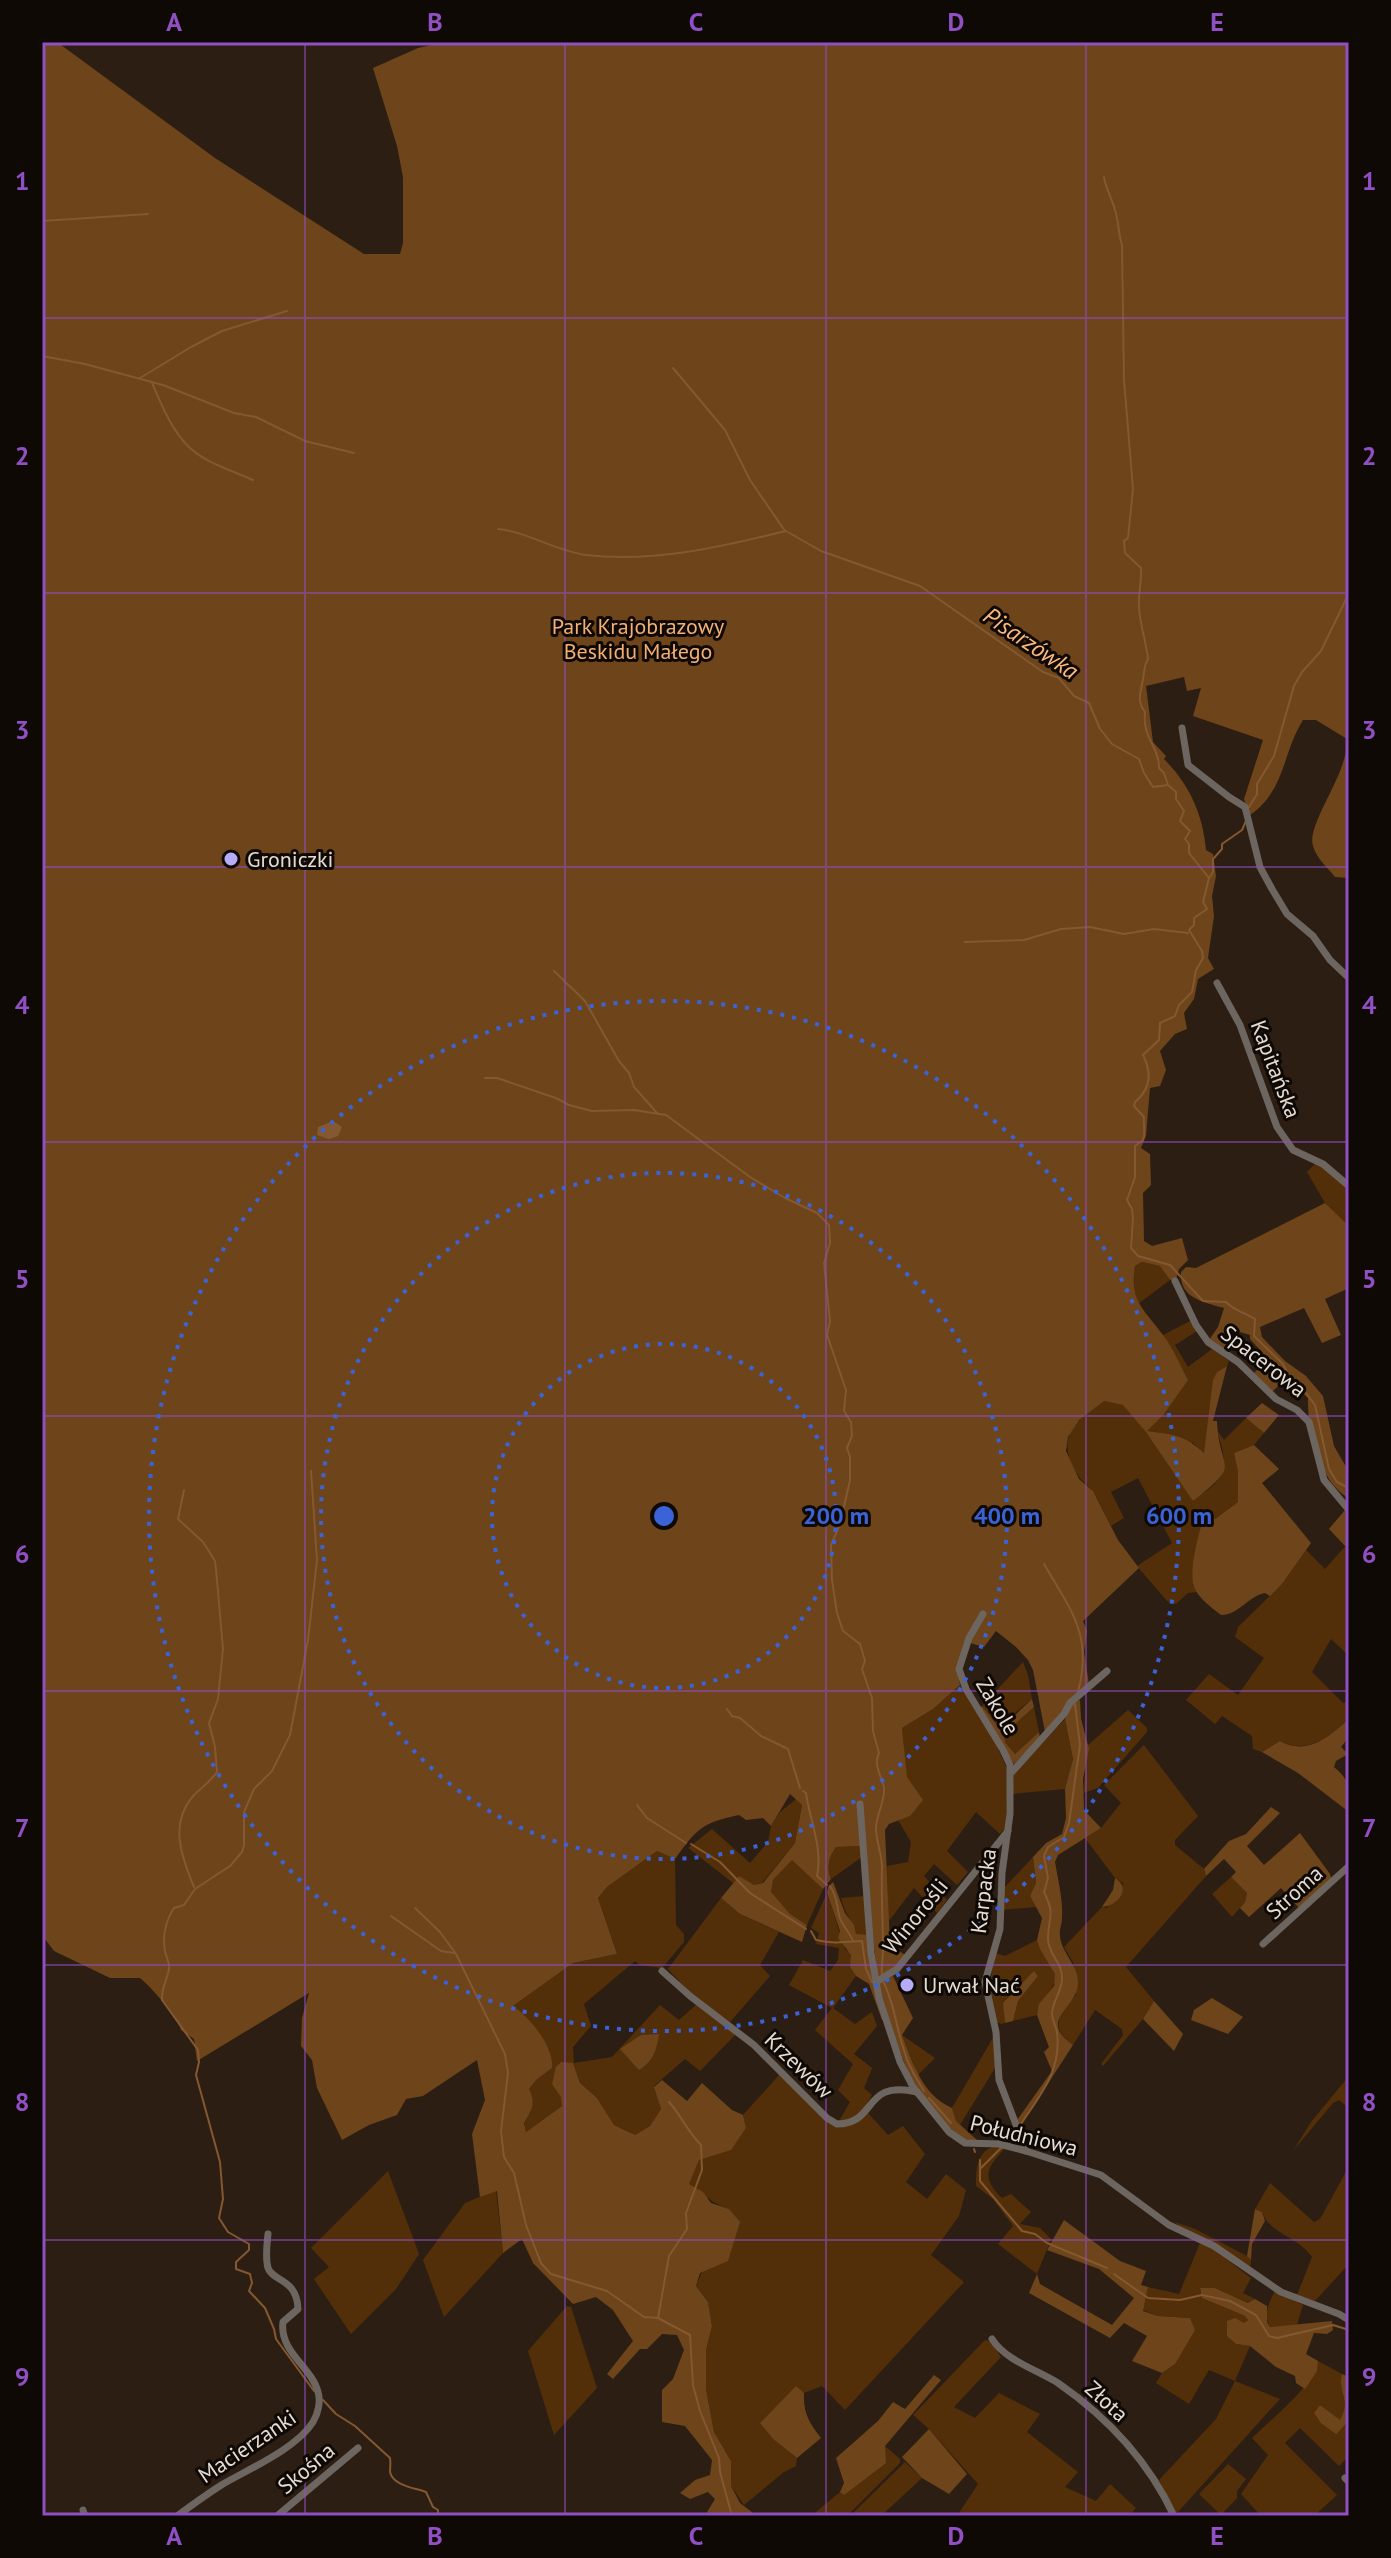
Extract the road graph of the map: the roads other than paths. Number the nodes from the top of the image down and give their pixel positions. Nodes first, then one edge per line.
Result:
1 (1182, 728) dead end
2 (1349, 978) edge
3 (1217, 983) dead end
4 (1349, 1186) edge
5 (1175, 1281) dead end
6 (1349, 1510) edge
7 (983, 1614) dead end
8 (1107, 1671) dead end
9 (1011, 1773) junction
10 (860, 1804) dead end
11 (1009, 1829) junction
12 (1349, 1866) edge
13 (1263, 1944) dead end
14 (662, 1971) dead end
15 (876, 1982) junction
16 (917, 2092) junction
17 (1026, 2151) junction
18 (268, 2234) dead end
19 (1349, 2320) edge
20 (992, 2339) dead end
21 (358, 2448) dead end
22 (177, 2516) edge
23 (277, 2516) edge
24 (1174, 2516) edge

1 - 2 street
3 - 4 street, Kapitańska
5 - 6 street, Spacerowa
7 - 9 street, Zakole
8 - 9 street
9 - 11 street, Karpacka
10 - 15 street, Południowa
11 - 15 street, Winorośli
11 - 17 street, Karpacka
12 - 13 street, Stroma
14 - 16 street, Krzewów
15 - 16 street, Południowa
16 - 17 street, Południowa
17 - 19 street, Południowa
18 - 22 street, Macierzanki
20 - 24 street, Złota
21 - 23 street, Skośna

